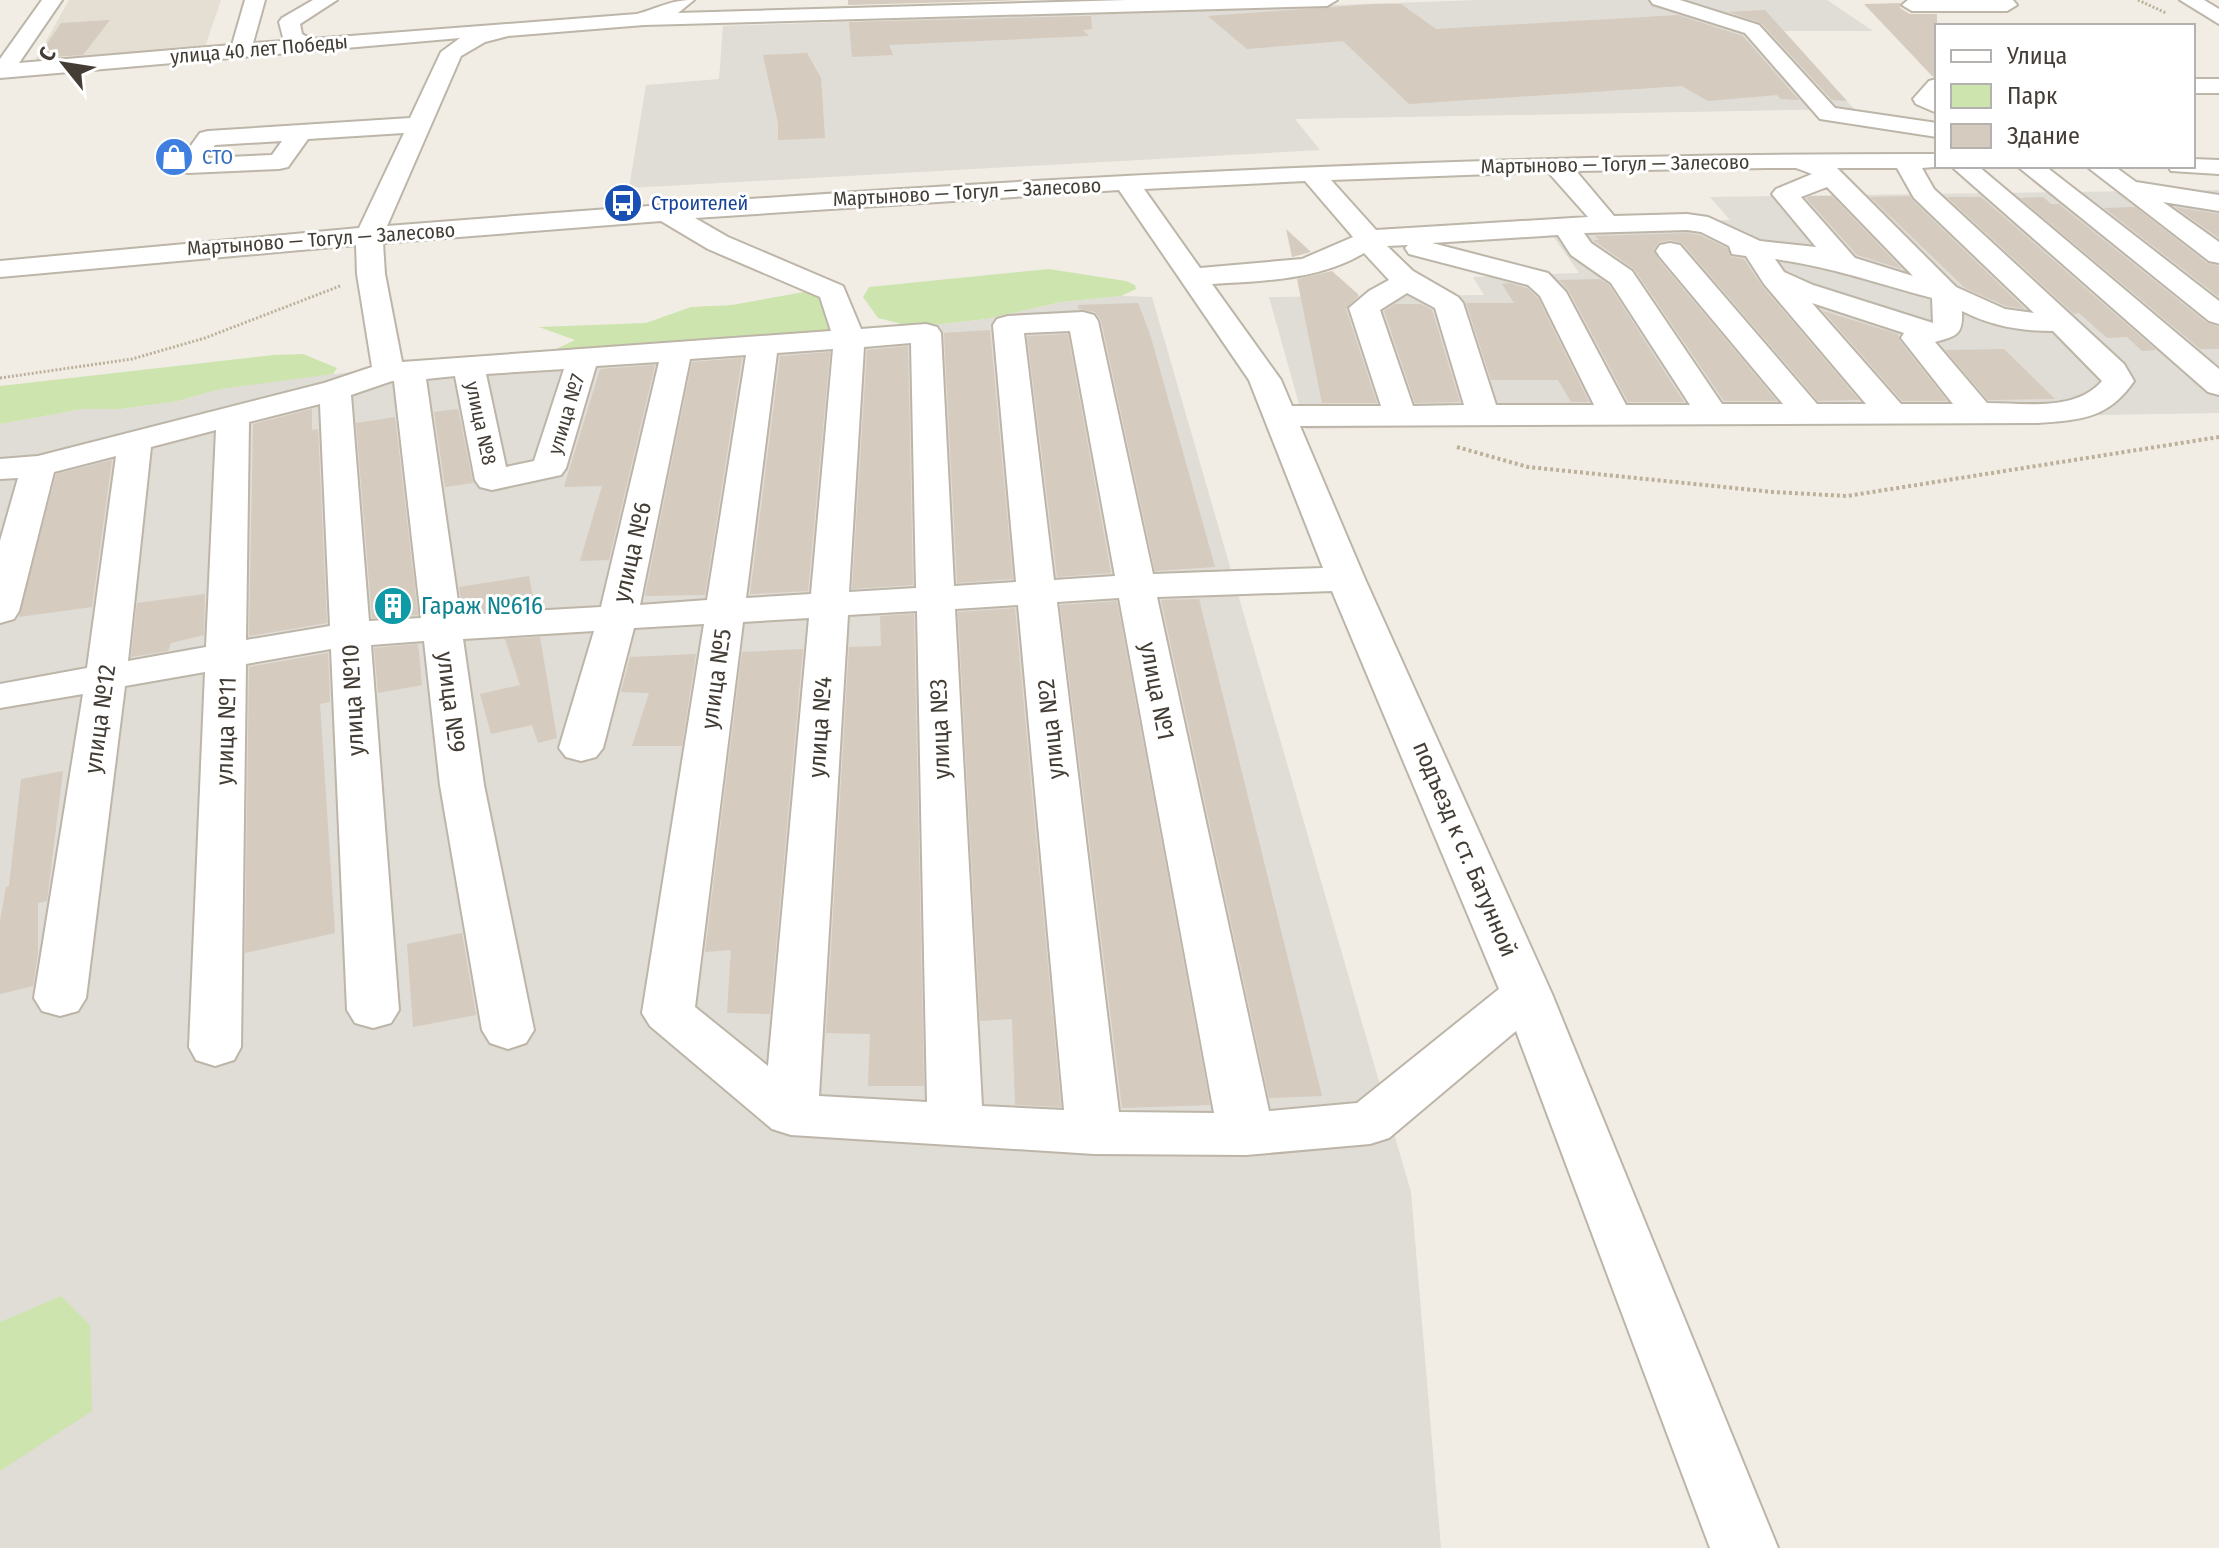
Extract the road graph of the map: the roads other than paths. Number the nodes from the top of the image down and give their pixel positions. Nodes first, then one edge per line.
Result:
1 (52, 0) edge
2 (255, 0) edge
3 (327, 0) edge
4 (1327, 0) edge
5 (1660, 0) edge
6 (2000, 0) edge
7 (2190, 0) edge
8 (682, 2) edge
9 (1912, 5) dead end
10 (737, 18) junction
11 (2219, 18) edge
12 (634, 20) junction
13 (518, 28) junction
14 (415, 36) junction
15 (307, 45) junction
16 (241, 50) junction
17 (452, 52) junction
18 (2, 70) edge
19 (2195, 86) edge
20 (2219, 86) edge
21 (1935, 88) edge
22 (1935, 105) edge
23 (418, 125) junction
24 (1935, 130) edge
25 (301, 132) dead end
26 (1794, 161) junction
27 (1922, 161) edge
28 (1555, 165) junction
29 (2195, 166) edge
30 (2219, 167) edge
31 (1965, 168) edge
32 (2032, 168) edge
33 (2101, 168) edge
34 (1827, 173) junction
35 (1313, 174) junction
36 (1126, 182) junction
37 (2128, 188) junction
38 (2219, 203) edge
39 (665, 212) junction
40 (1607, 224) junction
41 (1568, 226) junction
42 (369, 236) junction
43 (1377, 239) junction
44 (1754, 248) junction
45 (1648, 252) junction
46 (1588, 254) junction
47 (2219, 255) edge
48 (1844, 263) junction
49 (0, 269) edge
50 (1191, 277) junction
51 (1774, 278) junction
52 (1406, 282) junction
53 (1946, 293) junction
54 (2219, 315) edge
55 (2061, 322) junction
56 (1008, 325) joint
57 (1934, 333) junction
58 (849, 338) junction
59 (763, 344) junction
60 (2087, 347) junction
61 (676, 354) junction
62 (582, 360) junction
63 (2158, 360) junction
64 (469, 367) junction
65 (399, 372) junction
66 (2219, 385) edge
67 (335, 390) junction
68 (1808, 414) junction
69 (1892, 414) junction
70 (1978, 414) junction
71 (1400, 415) junction
72 (1713, 415) junction
73 (233, 416) junction
74 (1281, 416) junction
75 (1483, 416) junction
76 (1616, 416) junction
77 (135, 440) junction
78 (38, 466) junction
79 (0, 469) edge
80 (492, 480) joint
81 (0, 490) edge
82 (1346, 579) junction
83 (1136, 586) junction
84 (1037, 592) junction
85 (936, 598) junction
86 (829, 604) junction
87 (725, 610) junction
88 (0, 611) edge
89 (618, 616) junction
90 (442, 628) junction
91 (349, 634) junction
92 (229, 657) junction
93 (106, 678) junction
94 (0, 696) edge
95 (581, 748) dead end
96 (1527, 994) junction
97 (60, 998) dead end
98 (373, 1010) dead end
99 (508, 1030) dead end
100 (215, 1047) dead end
101 (791, 1115) junction
102 (955, 1125) junction
103 (1094, 1133) junction
104 (1246, 1134) junction
105 (1744, 1548) edge

1 - 18 street
2 - 16 street
3 - 15 street
4 - 10 street
5 - 24 street
6 - 9 street
7 - 11 street
8 - 10 street
8 - 12 street
10 - 12 street
12 - 13 street
13 - 14 street, улица 40 лет Победы
13 - 17 street
14 - 15 street, улица 40 лет Победы
14 - 17 street
15 - 16 street, улица 40 лет Победы
16 - 18 street, улица 40 лет Победы
17 - 23 street
19 - 20 street
21 - 22 street
23 - 25 street
23 - 42 street
26 - 27 street, Мартыново — Тогул — Залесово
26 - 28 street, Мартыново — Тогул — Залесово
26 - 34 street
27 - 55 street
28 - 35 street, Мартыново — Тогул — Залесово
28 - 40 street
29 - 30 street
31 - 63 street
32 - 54 street
33 - 37 street
34 - 48 street
34 - 53 street
35 - 36 street, Мартыново — Тогул — Залесово
35 - 43 street
36 - 39 street, Мартыново — Тогул — Залесово
36 - 50 street, подъезд к ст. Батунной
37 - 38 street
37 - 47 street
39 - 42 street, Мартыново — Тогул — Залесово
39 - 58 street
40 - 41 street
40 - 44 street
41 - 43 street
41 - 46 street
42 - 49 street, Мартыново — Тогул — Залесово
42 - 65 street, улица №9
43 - 50 street
43 - 52 street
43 - 76 street
44 - 45 street
44 - 48 street
44 - 51 street
45 - 46 street
45 - 68 street
46 - 72 street
48 - 53 street
50 - 74 street, подъезд к ст. Батунной
51 - 57 street
51 - 69 street
52 - 71 street
52 - 75 street
53 - 55 street
53 - 57 street
55 - 60 street
56 - 83 street, улица №1
56 - 84 street, улица №2
57 - 70 street
58 - 59 street
58 - 85 street, улица №3
58 - 86 street, улица №4
59 - 61 street
59 - 87 street, улица №5
60 - 63 street
60 - 70 street
61 - 62 street
61 - 89 street, улица №6
62 - 64 street
62 - 80 street, улица №7
63 - 66 street
64 - 65 street
64 - 80 street, улица №8
65 - 67 street
65 - 90 street, улица №9
67 - 73 street
67 - 91 street, улица №10
68 - 69 street
68 - 72 street
69 - 70 street
71 - 74 street
71 - 75 street
72 - 76 street
73 - 77 street
73 - 92 street, улица №11
74 - 82 street, подъезд к ст. Батунной
75 - 76 street
77 - 78 street
77 - 93 street, улица №12
78 - 79 street
78 - 81 street
78 - 88 street
82 - 83 street
82 - 96 street, подъезд к ст. Батунной
83 - 84 street
83 - 104 street, улица №1
84 - 85 street
84 - 103 street, улица №2
85 - 86 street
85 - 102 street, улица №3
86 - 87 street
86 - 101 street, улица №4
87 - 89 street
87 - 101 street, улица №5
89 - 90 street
89 - 95 street, улица №6
90 - 91 street
90 - 99 street, улица №9
91 - 92 street
91 - 98 street, улица №10
92 - 93 street
92 - 100 street, улица №11
93 - 94 street
93 - 97 street, улица №12
96 - 104 street
96 - 105 street, подъезд к ст. Батунной
101 - 102 street
102 - 103 street
103 - 104 street

